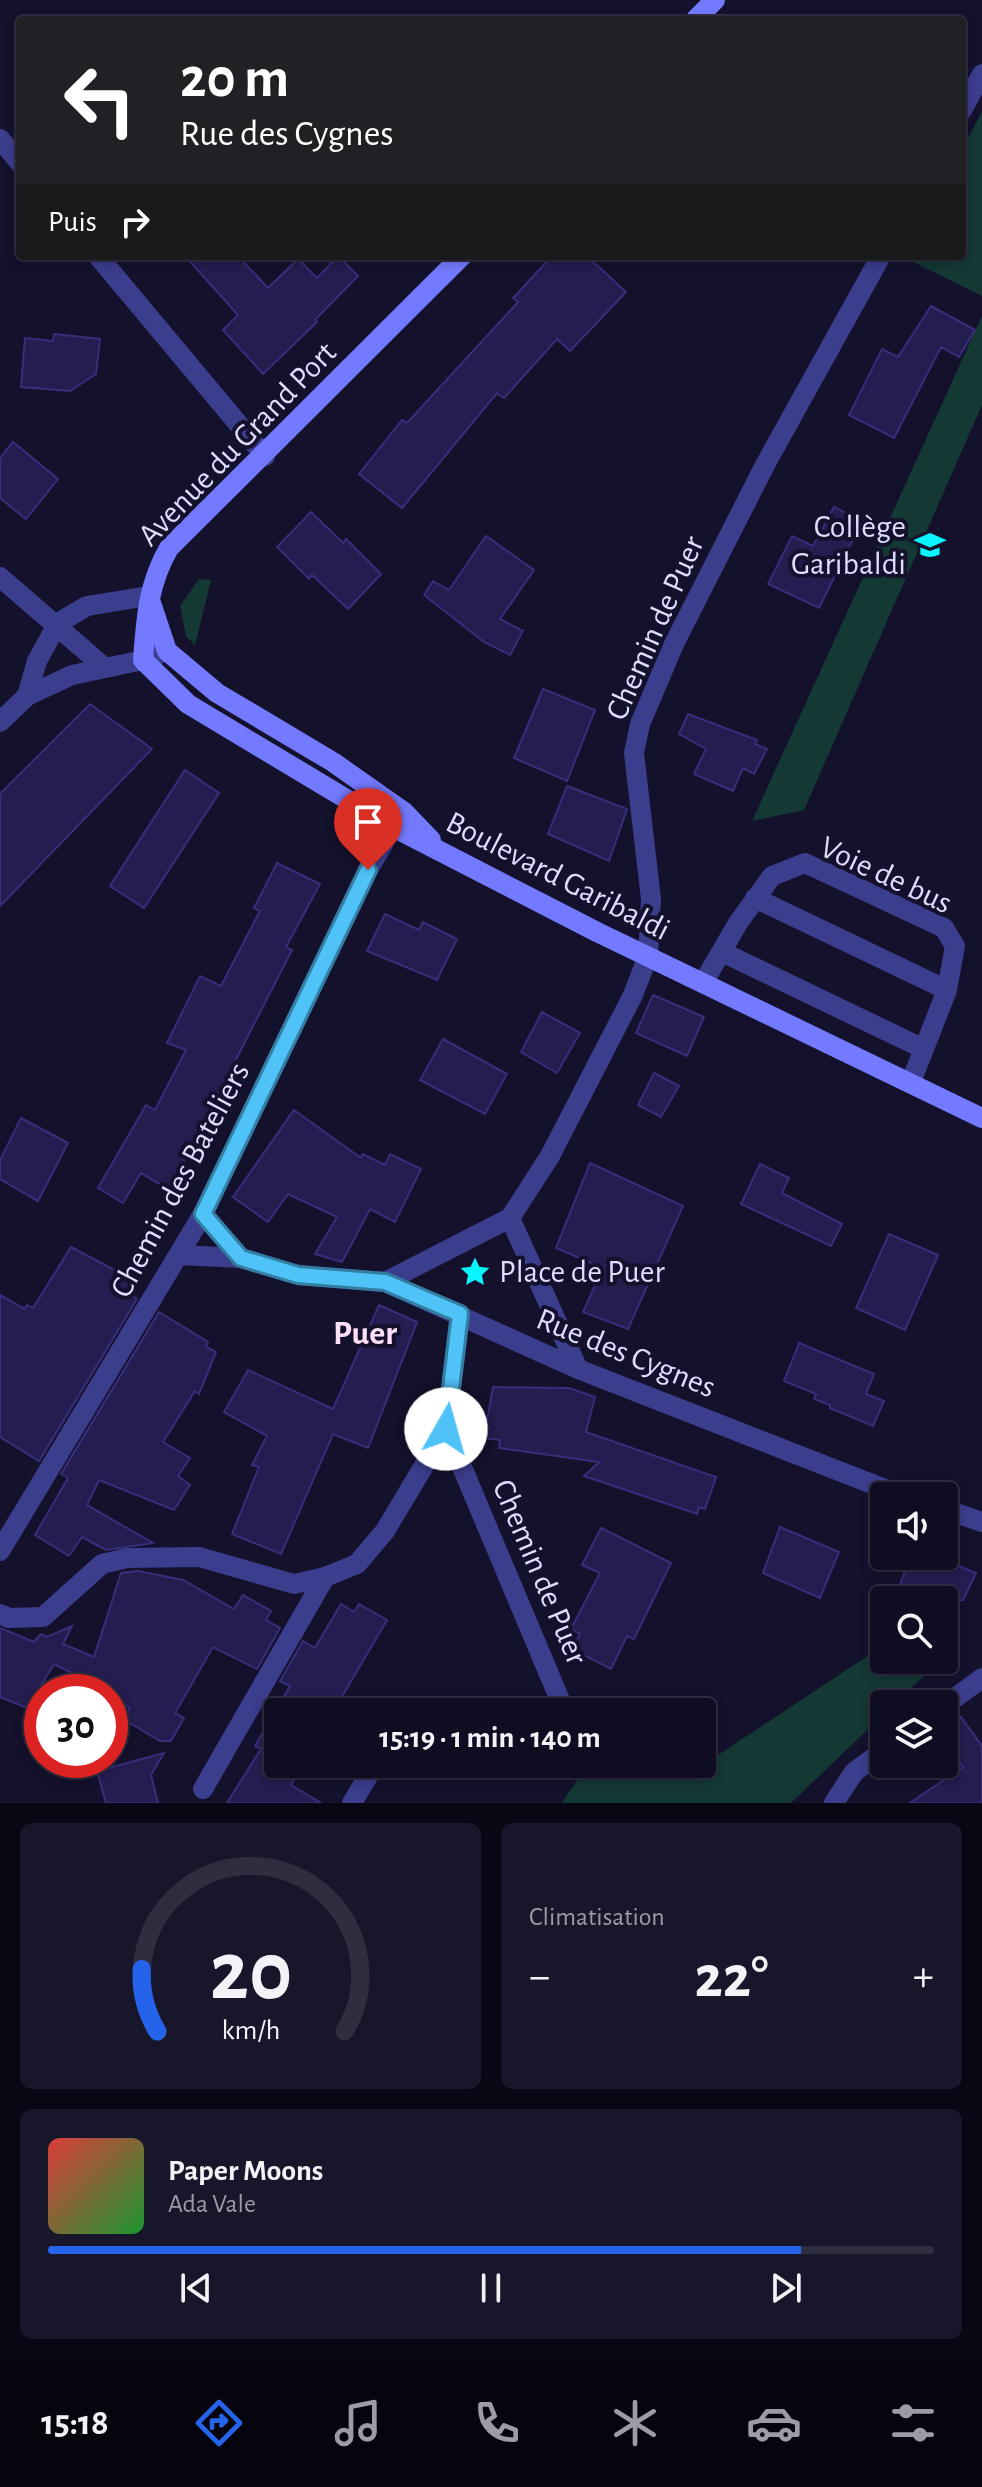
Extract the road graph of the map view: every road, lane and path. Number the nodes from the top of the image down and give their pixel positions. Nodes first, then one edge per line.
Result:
1 (715, 0) edge
2 (699, 16) edge
3 (982, 74) edge
4 (966, 103) edge
5 (0, 139) edge
6 (16, 158) edge
7 (101, 260) edge
8 (458, 260) edge
9 (879, 260) edge
10 (265, 456) junction
11 (0, 577) edge
12 (148, 596) junction
13 (58, 623) junction
14 (167, 651) junction
15 (143, 660) junction
16 (104, 667) junction
17 (27, 696) junction
18 (0, 722) edge
19 (393, 827) junction
20 (440, 850) junction
21 (755, 898) junction
22 (722, 952) junction
23 (648, 956) junction
24 (703, 983) junction
25 (947, 990) junction
26 (922, 1048) junction
27 (911, 1082) junction
28 (979, 1114) edge
29 (203, 1214) junction
30 (510, 1218) junction
31 (179, 1255) junction
32 (241, 1258) junction
33 (385, 1282) junction
34 (460, 1314) junction
35 (578, 1369) junction
36 (446, 1429) junction
37 (870, 1483) edge
38 (958, 1514) edge
39 (982, 1522) edge
40 (0, 1551) edge
41 (325, 1577) junction
42 (0, 1614) edge
43 (982, 1678) edge
44 (958, 1696) edge
45 (559, 1698) edge
46 (870, 1760) edge
47 (367, 1778) edge
48 (203, 1789) dead end
49 (352, 1803) edge
50 (834, 1803) edge

1 - 2 main road
3 - 4 street
5 - 6 street
7 - 10 street
8 - 10 main road, Avenue du Grand Port
9 - 23 street, Chemin de Puer
10 - 12 main road, Avenue du Grand Port
11 - 13 street
12 - 13 street, Avenue du Grand Port
12 - 14 main road
12 - 15 main road
13 - 16 street
13 - 17 street
14 - 15 street
14 - 20 main road
15 - 16 street
15 - 19 main road, Boulevard Garibaldi
16 - 17 street
17 - 18 street
19 - 20 main road, Boulevard Garibaldi
19 - 29 street, Chemin des Bateliers
20 - 23 main road, Boulevard Garibaldi
21 - 22 street, Voie de bus
21 - 25 street
21 - 25 street, Voie de bus
22 - 24 street, Voie de bus
22 - 26 street
23 - 24 main road, Boulevard Garibaldi
23 - 30 street, Chemin de Puer
24 - 27 main road, Boulevard Garibaldi
25 - 26 street, Voie de bus
26 - 27 street, Voie de bus
27 - 28 main road, Boulevard Garibaldi
29 - 31 street, Chemin des Bateliers
29 - 32 street
30 - 33 street
30 - 35 street
31 - 32 street, Rue des Cygnes
31 - 40 street, Chemin des Bateliers
32 - 33 street, Rue des Cygnes
33 - 34 street, Rue des Cygnes
34 - 35 street, Rue des Cygnes
34 - 36 street, Chemin de Puer
35 - 37 street, Rue des Cygnes
36 - 41 street
36 - 45 street, Chemin de Puer
38 - 39 street
41 - 42 street
41 - 48 street
43 - 44 street
46 - 50 street
47 - 49 street

